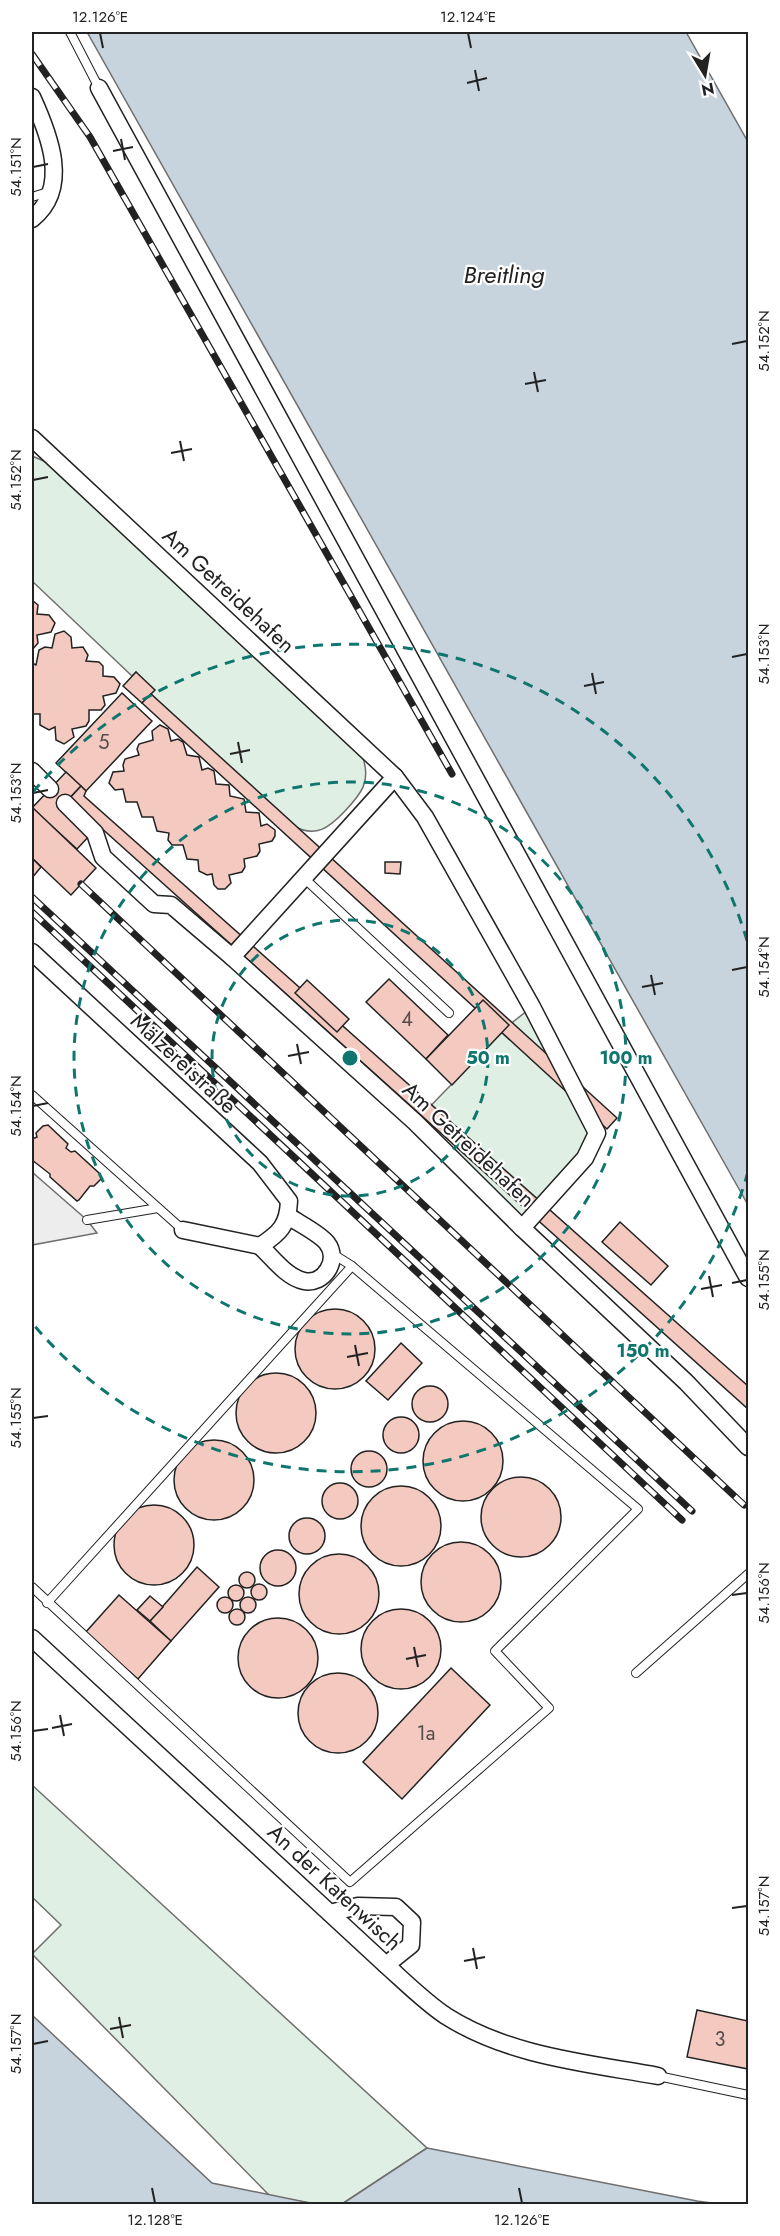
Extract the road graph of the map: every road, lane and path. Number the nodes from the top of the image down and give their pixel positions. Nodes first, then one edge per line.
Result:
1 (70, 32) edge
2 (99, 88) joint
3 (32, 97) edge
4 (51, 191) junction
5 (32, 197) edge
6 (32, 219) edge
7 (32, 438) edge
8 (32, 771) edge
9 (395, 777) junction
10 (50, 789) dead end
11 (65, 803) dead end
12 (305, 879) junction
13 (32, 952) edge
14 (232, 957) junction
15 (449, 1013) dead end
16 (32, 1095) edge
17 (158, 1208) junction
18 (288, 1216) junction
19 (87, 1220) dead end
20 (522, 1228) junction
21 (183, 1230) joint
22 (260, 1246) junction
23 (333, 1254) junction
24 (352, 1266) junction
25 (748, 1278) edge
26 (748, 1447) edge
27 (748, 1574) edge
28 (32, 1587) edge
29 (47, 1603) junction
30 (32, 1638) edge
31 (636, 1673) dead end
32 (330, 1913) junction
33 (386, 1965) junction
34 (658, 2076) joint
35 (748, 2095) edge

1 - 2 lane
2 - 25 street
3 - 4 street
4 - 5 lane
4 - 6 street
7 - 9 street, Am Getreidehafen
8 - 10 street
9 - 12 street
9 - 20 street, Am Getreidehafen
11 - 14 street, Am Getreidehafen
12 - 14 street
12 - 15 lane
13 - 18 street, Mälzereistraße
14 - 20 street, Am Getreidehafen
16 - 17 lane
17 - 19 lane
17 - 21 lane
18 - 22 street
18 - 23 street
20 - 26 street
21 - 22 street
22 - 23 street
23 - 24 lane
24 - 29 lane
24 - 29 lane
27 - 31 lane
28 - 29 lane
30 - 32 street, An der Katenwisch
32 - 33 street, An der Katenwisch
32 - 33 street
33 - 34 street, An der Katenwisch
34 - 35 lane

